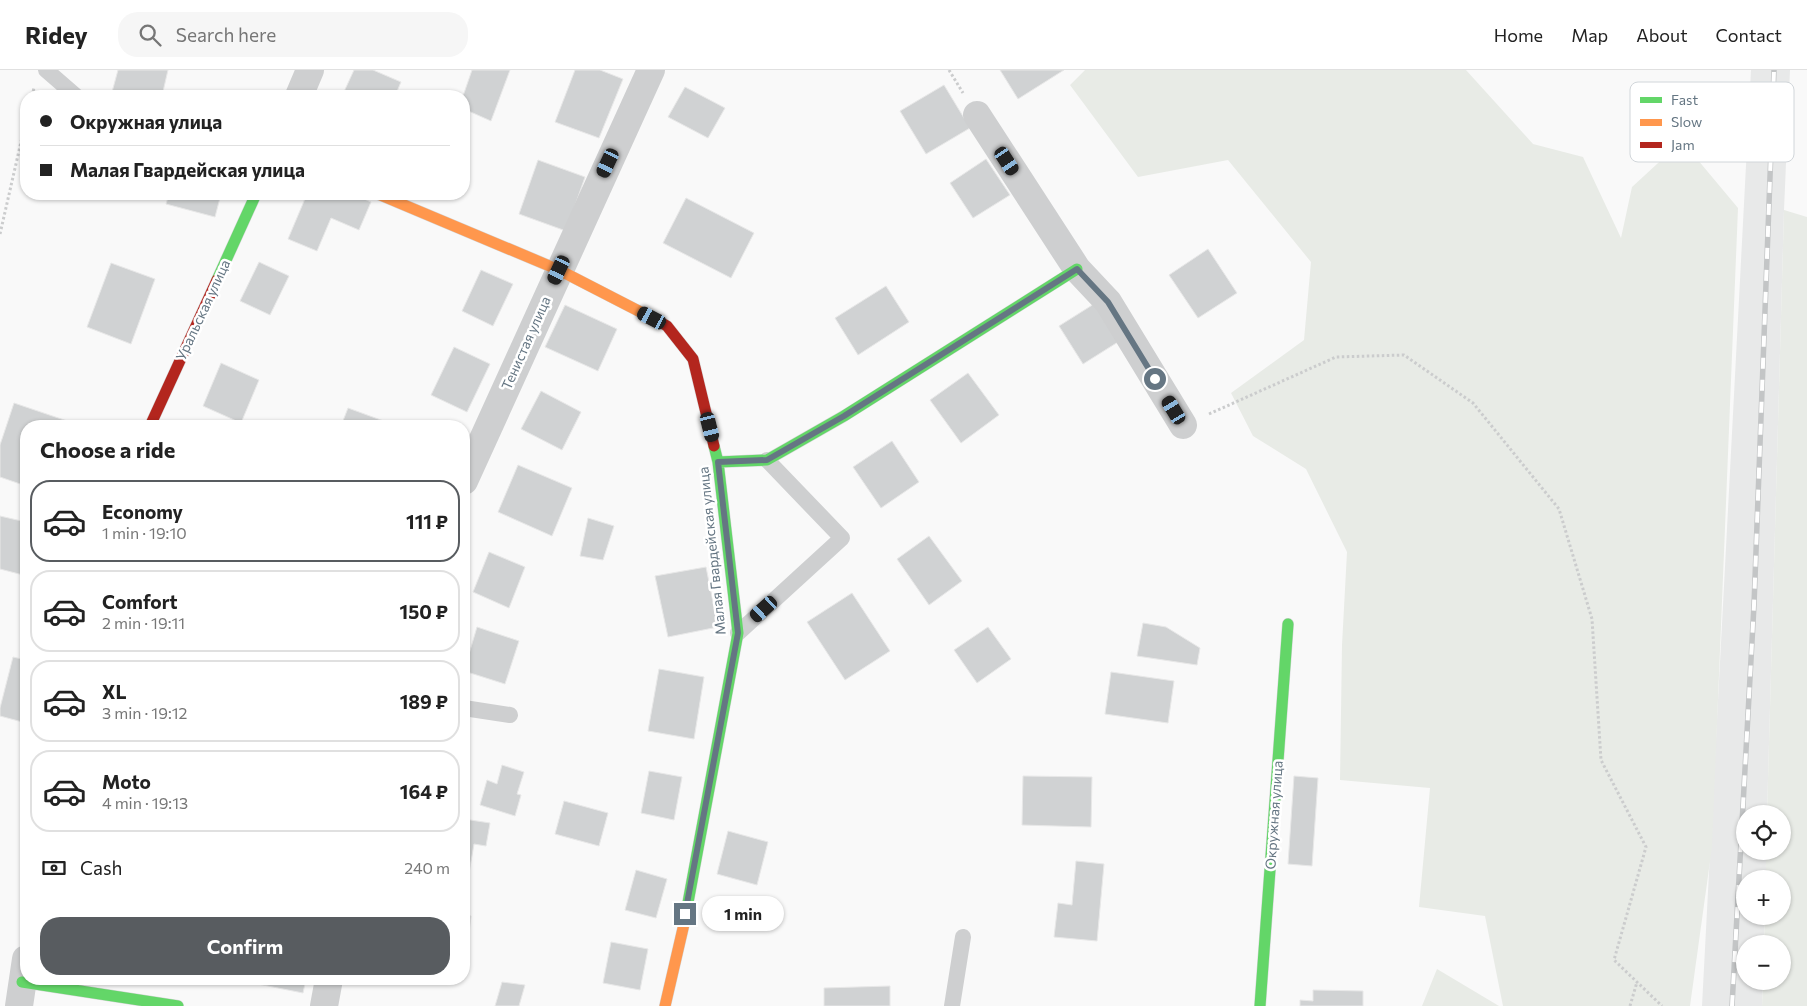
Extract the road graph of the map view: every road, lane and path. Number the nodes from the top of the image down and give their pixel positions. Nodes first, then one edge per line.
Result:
1 (46, 70) edge
2 (310, 70) edge
3 (651, 70) edge
4 (69, 90) edge
5 (302, 90) edge
6 (977, 115) dead end
7 (20, 146) edge
8 (253, 200) edge
9 (392, 200) edge
10 (0, 234) edge
11 (1077, 269) junction
12 (559, 270) junction
13 (153, 420) edge
14 (1183, 426) joint
15 (767, 460) junction
16 (718, 462) junction
17 (470, 468) edge
18 (1288, 624) dead end
19 (738, 633) junction
20 (470, 709) edge
21 (510, 715) dead end
22 (963, 937) dead end
23 (1636, 982) junction
24 (36, 985) edge
25 (328, 985) edge
26 (178, 1006) edge
27 (324, 1006) edge
28 (665, 1006) edge
29 (952, 1006) edge
30 (1260, 1006) edge
31 (1630, 1006) edge
32 (1662, 1006) edge

1 - 4 lane
2 - 5 street
3 - 12 street, Тенистая улица
6 - 11 street
7 - 10 path
8 - 13 street, Уральская улица
9 - 12 street, Малая Гвардейская улица
11 - 14 street
11 - 15 street
12 - 16 street, Малая Гвардейская улица
12 - 17 street, Тенистая улица
14 - 23 path
15 - 16 street
15 - 19 lane
16 - 19 street, Малая Гвардейская улица
18 - 30 street, Окружная улица
19 - 28 street, Малая Гвардейская улица
20 - 21 lane
22 - 29 lane
23 - 31 path
23 - 32 path
24 - 26 street
25 - 27 street

